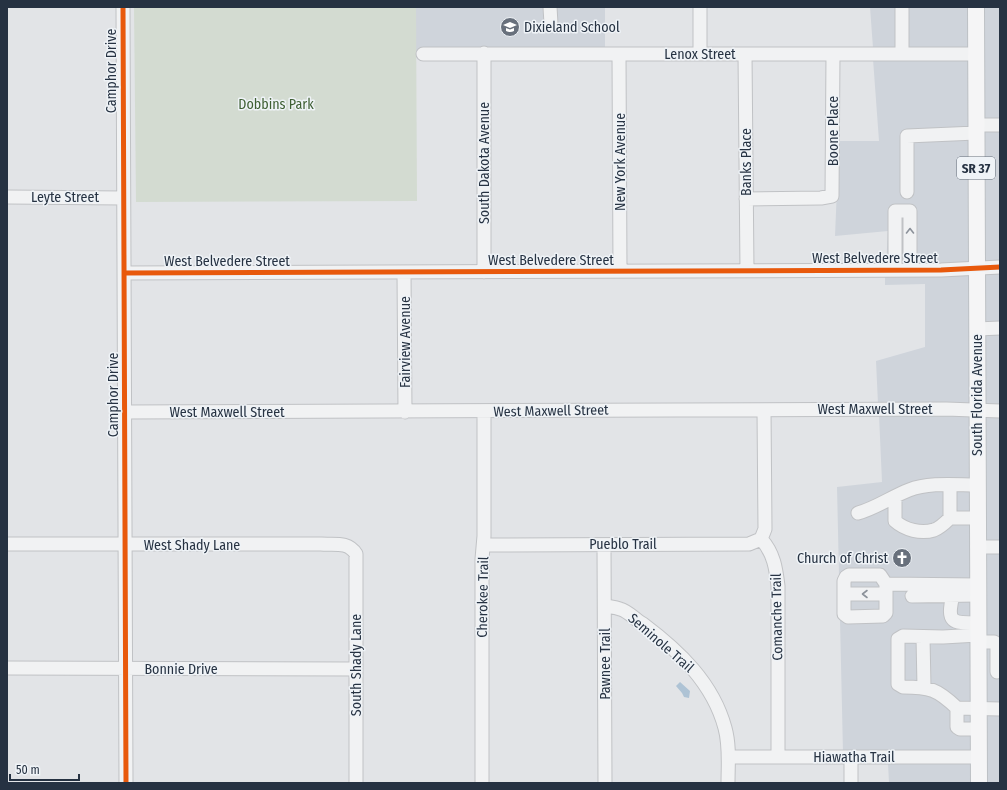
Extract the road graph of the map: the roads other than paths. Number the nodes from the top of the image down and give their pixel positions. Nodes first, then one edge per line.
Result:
1 (123, 7) edge
2 (550, 7) edge
3 (700, 7) edge
4 (902, 7) edge
5 (976, 7) edge
6 (550, 24) dead end
7 (423, 54) dead end
8 (484, 54) junction
9 (619, 54) junction
10 (700, 54) junction
11 (745, 54) junction
12 (833, 54) junction
13 (902, 54) junction
14 (976, 54) junction
15 (1000, 125) edge
16 (976, 129) junction
17 (907, 192) dead end
18 (7, 197) edge
19 (123, 198) junction
20 (746, 199) junction
21 (977, 267) junction
22 (1000, 267) edge
23 (894, 270) junction
24 (910, 270) junction
25 (620, 271) junction
26 (747, 271) junction
27 (404, 272) junction
28 (484, 272) junction
29 (124, 273) junction
30 (1000, 328) edge
31 (977, 329) junction
32 (764, 410) junction
33 (977, 410) junction
34 (484, 411) junction
35 (1000, 411) edge
36 (125, 412) junction
37 (405, 412) junction
38 (950, 485) junction
39 (977, 485) junction
40 (894, 497) junction
41 (858, 513) dead end
42 (950, 518) junction
43 (977, 518) junction
44 (762, 539) junction
45 (7, 544) edge
46 (125, 545) junction
47 (484, 545) junction
48 (604, 545) junction
49 (977, 547) junction
50 (1000, 547) edge
51 (351, 548) joint
52 (886, 589) junction
53 (978, 590) junction
54 (844, 594) junction
55 (912, 596) dead end
56 (953, 596) junction
57 (605, 606) junction
58 (978, 633) junction
59 (924, 637) junction
60 (7, 668) edge
61 (126, 669) junction
62 (356, 669) junction
63 (978, 672) junction
64 (999, 672) edge
65 (924, 687) junction
66 (958, 708) junction
67 (979, 708) junction
68 (1000, 709) edge
69 (979, 729) junction
70 (729, 757) junction
71 (778, 757) junction
72 (979, 757) junction
73 (851, 758) junction
74 (126, 783) edge
75 (356, 783) edge
76 (482, 783) edge
77 (605, 783) edge
78 (728, 783) edge
79 (851, 783) edge
80 (979, 783) edge

1 - 19 street, Camphor Drive
2 - 6 street
3 - 10 street
4 - 13 street
5 - 14 main road, South Florida Avenue / SR 37
7 - 8 street, Lenox Street
8 - 9 street, Lenox Street
8 - 28 street, South Dakota Avenue
9 - 10 street, Lenox Street
9 - 25 street, New York Avenue
10 - 11 street, Lenox Street
11 - 12 street, Lenox Street
11 - 20 street, Banks Place
12 - 13 street, Lenox Street
12 - 20 street, Boone Place
13 - 14 street, Lenox Street
14 - 16 main road, South Florida Avenue / SR 37
15 - 16 street
16 - 17 street
16 - 21 main road, South Florida Avenue / SR 37
18 - 19 street, Leyte Street
19 - 29 street, Camphor Drive
20 - 26 street, Banks Place
21 - 22 street, West Belvedere Street
21 - 24 street, West Belvedere Street
21 - 31 main road, South Florida Avenue / SR 37
23 - 24 street, West Belvedere Street
24 -> 23 street
23 - 26 street, West Belvedere Street
25 - 26 street, West Belvedere Street
25 - 28 street, West Belvedere Street
27 - 28 street, West Belvedere Street
27 - 29 street, West Belvedere Street
27 - 37 street, Fairview Avenue
29 - 36 street, Camphor Drive
30 - 31 street
31 - 33 main road, South Florida Avenue / SR 37
32 - 33 street, West Maxwell Street
32 - 34 street, West Maxwell Street
32 - 44 street
33 - 35 street, West Maxwell Street
33 - 39 main road, South Florida Avenue / SR 37
34 - 37 street, West Maxwell Street
34 - 47 street, Cherokee Trail
36 - 37 street, West Maxwell Street
36 - 46 street, Camphor Drive
38 - 39 street
38 - 40 street
38 - 42 street
39 - 43 main road, South Florida Avenue / SR 37
40 - 41 street
40 - 42 street
42 - 43 street
43 - 49 main road, South Florida Avenue / SR 37
44 - 48 street, Pueblo Trail
44 - 71 street, Comanche Trail
45 - 46 street, West Shady Lane
46 - 51 street, West Shady Lane
46 - 61 street, Camphor Drive
47 - 48 street, Pueblo Trail
47 - 76 street, Cherokee Trail
48 - 57 street, Pawnee Trail
49 - 50 street
49 - 53 main road, South Florida Avenue / SR 37
51 - 62 street, South Shady Lane
52 - 53 street
52 -> 54 street
52 - 54 street
52 - 54 street
53 - 56 street
53 - 58 main road, South Florida Avenue / SR 37
55 - 56 street
56 - 58 street
57 - 70 street, Seminole Trail
57 - 77 street, Pawnee Trail
58 - 59 street
58 - 63 main road, South Florida Avenue / SR 37
58 - 64 street
59 - 65 street
59 - 65 street
60 - 61 street, Bonnie Drive
61 - 62 street, Bonnie Drive
61 - 74 street, Camphor Drive
62 - 75 street, South Shady Lane
63 - 64 street
63 - 67 main road, South Florida Avenue / SR 37
65 - 66 street
66 - 67 street
66 - 69 street
67 - 68 street
67 - 69 main road, South Florida Avenue / SR 37
69 - 72 main road, South Florida Avenue / SR 37
70 - 71 street, Hiawatha Trail
70 - 78 street, Seminole Trail
71 - 73 street, Hiawatha Trail
72 - 73 street, Hiawatha Trail
72 - 80 main road, South Florida Avenue / SR 37
73 - 79 street

